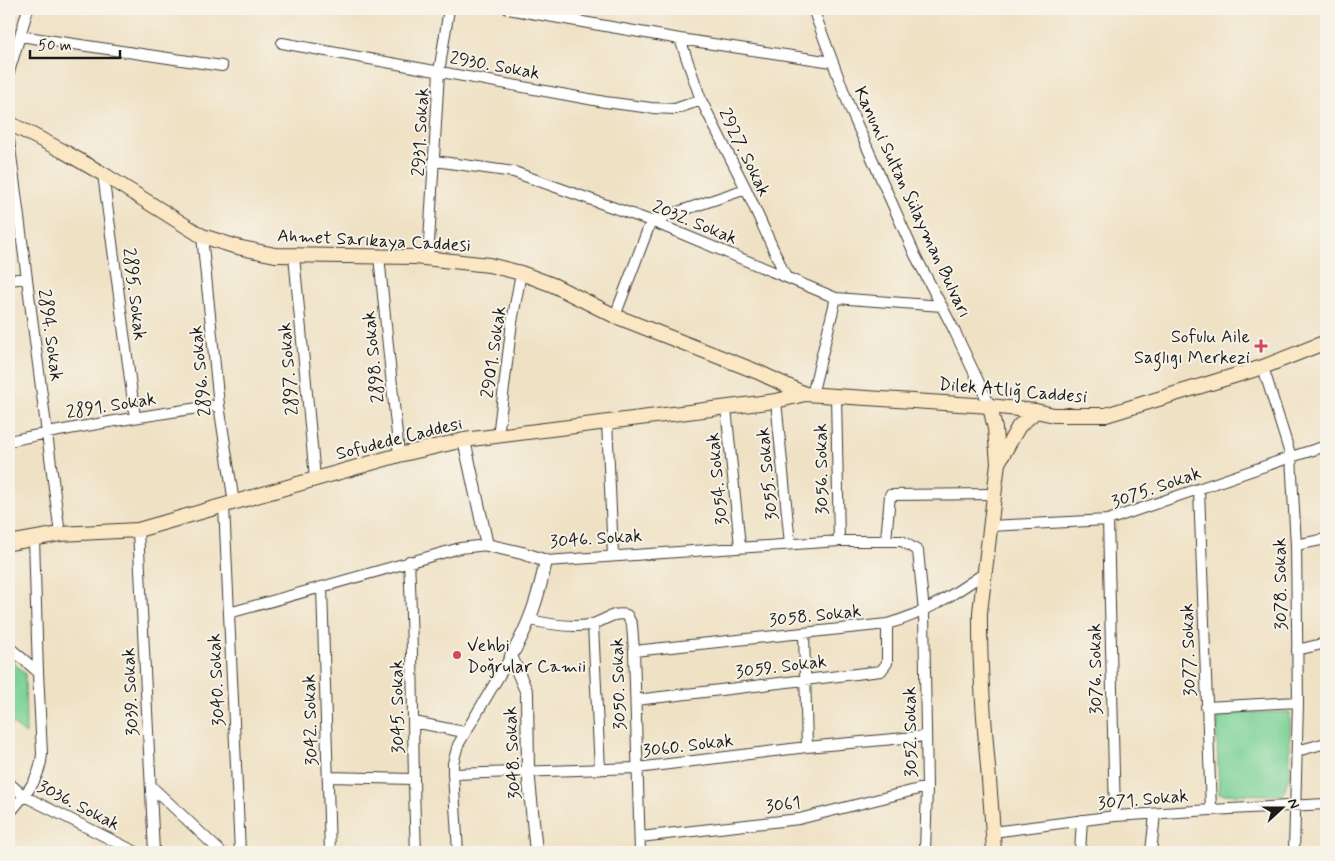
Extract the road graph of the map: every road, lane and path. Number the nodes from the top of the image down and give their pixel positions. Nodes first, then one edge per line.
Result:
1 (28, 9) edge
2 (449, 9) edge
3 (508, 9) edge
4 (813, 9) edge
5 (20, 36) junction
6 (680, 39) junction
7 (282, 43) dead end
8 (832, 62) junction
9 (222, 66) dead end
10 (9, 72) edge
11 (440, 72) junction
12 (701, 100) junction
13 (9, 123) edge
14 (9, 140) edge
15 (434, 161) junction
16 (103, 174) junction
17 (746, 189) junction
18 (651, 221) junction
19 (202, 236) junction
20 (294, 256) junction
21 (379, 256) junction
22 (428, 258) junction
23 (521, 273) junction
24 (786, 277) junction
25 (27, 278) junction
26 (9, 280) edge
27 (836, 298) junction
28 (942, 306) junction
29 (615, 316) junction
30 (1326, 342) edge
31 (1262, 367) junction
32 (809, 395) junction
33 (836, 396) junction
34 (776, 401) junction
35 (219, 405) junction
36 (990, 406) junction
37 (726, 408) junction
38 (1036, 411) junction
39 (135, 417) junction
40 (607, 421) junction
41 (47, 432) junction
42 (498, 436) junction
43 (464, 440) junction
44 (9, 441) edge
45 (1326, 446) edge
46 (399, 455) junction
47 (1291, 457) junction
48 (998, 463) junction
49 (315, 478) junction
50 (1199, 490) junction
51 (994, 494) junction
52 (229, 504) junction
53 (1108, 520) junction
54 (990, 526) junction
55 (138, 530) junction
56 (60, 534) junction
57 (34, 538) junction
58 (1326, 539) edge
59 (839, 541) junction
60 (886, 541) junction
61 (9, 543) edge
62 (790, 544) junction
63 (487, 545) junction
64 (1296, 545) junction
65 (740, 546) junction
66 (613, 555) junction
67 (409, 561) junction
68 (546, 561) junction
69 (986, 572) junction
70 (322, 587) junction
71 (924, 612) junction
72 (229, 613) junction
73 (530, 620) junction
74 (594, 624) junction
75 (887, 624) junction
76 (804, 633) junction
77 (1326, 643) edge
78 (9, 647) edge
79 (1297, 650) junction
80 (634, 651) junction
81 (511, 656) junction
82 (38, 672) junction
83 (806, 679) junction
84 (636, 700) junction
85 (1298, 702) junction
86 (1206, 708) junction
87 (414, 722) junction
88 (464, 732) junction
89 (926, 736) junction
90 (1326, 743) edge
91 (806, 747) junction
92 (1297, 751) junction
93 (637, 768) junction
94 (528, 770) junction
95 (600, 770) junction
96 (453, 774) junction
97 (328, 777) junction
98 (413, 779) junction
99 (9, 783) edge
100 (151, 786) junction
101 (927, 787) junction
102 (24, 796) junction
103 (1326, 804) edge
104 (1296, 805) junction
105 (1211, 810) junction
106 (9, 814) edge
107 (1155, 814) junction
108 (1115, 816) junction
109 (1082, 820) junction
110 (993, 832) junction
111 (640, 837) junction
112 (136, 852) edge
113 (154, 852) edge
114 (221, 852) edge
115 (240, 852) edge
116 (330, 852) edge
117 (416, 852) edge
118 (458, 852) edge
119 (536, 852) edge
120 (640, 852) edge
121 (924, 852) edge
122 (994, 852) edge
123 (1080, 852) edge
124 (1151, 852) edge
125 (1294, 852) edge

1 - 5 street
2 - 11 street, 2931. Sokak
3 - 6 street
4 - 8 street, Kanuni Sultan Sülayman Bulvarı
5 - 9 street
5 - 10 street
6 - 8 street
6 - 12 street, 2927. Sokak
7 - 11 street, 2930. Sokak
8 - 28 street, Kanuni Sultan Sülayman Bulvarı
11 - 12 street, 2930. Sokak
11 - 15 street, 2931. Sokak
12 - 17 street, 2927. Sokak
13 - 16 main road, Ahmet Sarıkaya Caddesi
14 - 25 street, 2894. Sokak
15 - 18 street, 2032. Sokak
15 - 22 street, 2931. Sokak
16 - 19 main road, Ahmet Sarıkaya Caddesi
16 - 39 street, 2895. Sokak
17 - 18 street
17 - 24 street, 2927. Sokak
18 - 24 street, 2032. Sokak
18 - 29 street
19 - 20 main road, Ahmet Sarıkaya Caddesi
19 - 35 street, 2896. Sokak
20 - 21 main road, Ahmet Sarıkaya Caddesi
20 - 49 street, 2897. Sokak
21 - 22 main road, Ahmet Sarıkaya Caddesi
21 - 46 street, 2898. Sokak
22 - 23 main road, Ahmet Sarıkaya Caddesi
23 - 29 main road, Ahmet Sarıkaya Caddesi
23 - 42 street, 2901. Sokak
24 - 27 street, 2032. Sokak
25 - 26 street
25 - 41 street, 2894. Sokak
27 - 28 street, 2032. Sokak
27 - 32 street
28 - 36 street, Kanuni Sultan Sülayman Bulvarı
29 - 32 main road, Ahmet Sarıkaya Caddesi
30 - 31 main road, Dilek Atlığ Caddesi
31 - 38 main road, Dilek Atlığ Caddesi
31 - 47 street, 3078. Sokak
32 - 33 main road, Dilek Atlığ Caddesi
32 - 34 main road, Sofudede Caddesi
33 - 36 main road, Dilek Atlığ Caddesi
33 - 59 street, 3056. Sokak
34 - 37 main road, Sofudede Caddesi
34 - 62 street, 3055. Sokak
35 - 39 street, 2891. Sokak
35 - 52 street, 2896. Sokak
36 - 38 main road, Dilek Atlığ Caddesi
36 - 48 main road
37 - 40 main road, Sofudede Caddesi
37 - 65 street, 3054. Sokak
38 - 48 main road
39 - 41 street, 2891. Sokak
40 - 42 main road, Sofudede Caddesi
40 - 66 street
41 - 44 street, 2891. Sokak
41 - 56 street, 2894. Sokak
42 - 43 main road, Sofudede Caddesi
43 - 46 main road, Sofudede Caddesi
43 - 63 street
45 - 47 street, 3075. Sokak
46 - 49 main road, Sofudede Caddesi
47 - 50 street, 3075. Sokak
47 - 64 street, 3078. Sokak
48 - 51 main road
49 - 52 main road, Sofudede Caddesi
50 - 53 street, 3075. Sokak
50 - 86 street, 3077. Sokak
51 - 54 main road
51 - 60 street
52 - 55 main road, Sofudede Caddesi
52 - 72 street, 3040. Sokak
53 - 54 street, 3075. Sokak
53 - 108 street, 3076. Sokak
54 - 69 main road
55 - 56 main road, Sofudede Caddesi
55 - 100 street, 3039. Sokak
56 - 57 main road, Sofudede Caddesi
57 - 61 main road, Sofudede Caddesi
57 - 82 street
58 - 64 street
59 - 60 street, 3046. Sokak
59 - 62 street, 3046. Sokak
60 - 71 street, 3046. Sokak
62 - 65 street, 3046. Sokak
63 - 67 street, 3046. Sokak
63 - 68 street, 3046. Sokak
64 - 79 street, 3078. Sokak
65 - 66 street, 3046. Sokak
66 - 68 street, 3046. Sokak
67 - 70 street, 3046. Sokak
67 - 87 street, 3045. Sokak
68 - 73 street
69 - 71 street, 3058. Sokak
69 - 110 main road
70 - 72 street, 3046. Sokak
70 - 97 street, 3042. Sokak
71 - 75 street, 3058. Sokak
71 - 89 street, 3052. Sokak
72 - 115 street, 3040. Sokak
73 - 74 street, 3050. Sokak
73 - 81 street
74 - 80 street, 3050. Sokak
74 - 95 street
75 - 76 street, 3058. Sokak
75 - 83 street, 3059. Sokak
76 - 80 street, 3058. Sokak
76 - 83 street
77 - 79 street
78 - 82 street
79 - 85 street, 3078. Sokak
80 - 84 street, 3050. Sokak
81 - 88 street
81 - 94 street, 3048. Sokak
82 - 102 street
83 - 84 street, 3059. Sokak
83 - 91 street
84 - 93 street, 3050. Sokak
85 - 86 street
85 - 92 street, 3078. Sokak
86 - 105 street, 3077. Sokak
87 - 88 street
87 - 98 street, 3045. Sokak
88 - 96 street
89 - 91 street, 3060. Sokak
89 - 101 street, 3052. Sokak
90 - 92 street
91 - 93 street, 3060. Sokak
92 - 104 street, 3078. Sokak
93 - 95 street, 3060. Sokak
93 - 111 street, 3050. Sokak
94 - 95 street, 3060. Sokak
94 - 96 street, 3060. Sokak
94 - 119 street, 3048. Sokak
96 - 118 street
97 - 98 street
97 - 116 street, 3042. Sokak
98 - 117 street, 3045. Sokak
99 - 102 street, 3036. Sokak
100 - 113 street, 3039. Sokak
100 - 114 street
101 - 111 street, 3061
101 - 121 street, 3052. Sokak
102 - 106 street
102 - 112 street, 3036. Sokak
103 - 104 street, 3071. Sokak
104 - 105 street, 3071. Sokak
104 - 125 street, 3078. Sokak
105 - 107 street, 3071. Sokak
107 - 108 street, 3071. Sokak
107 - 124 street
108 - 109 street, 3071. Sokak
109 - 110 street, 3071. Sokak
109 - 123 street
110 - 122 main road
111 - 120 street, 3050. Sokak

